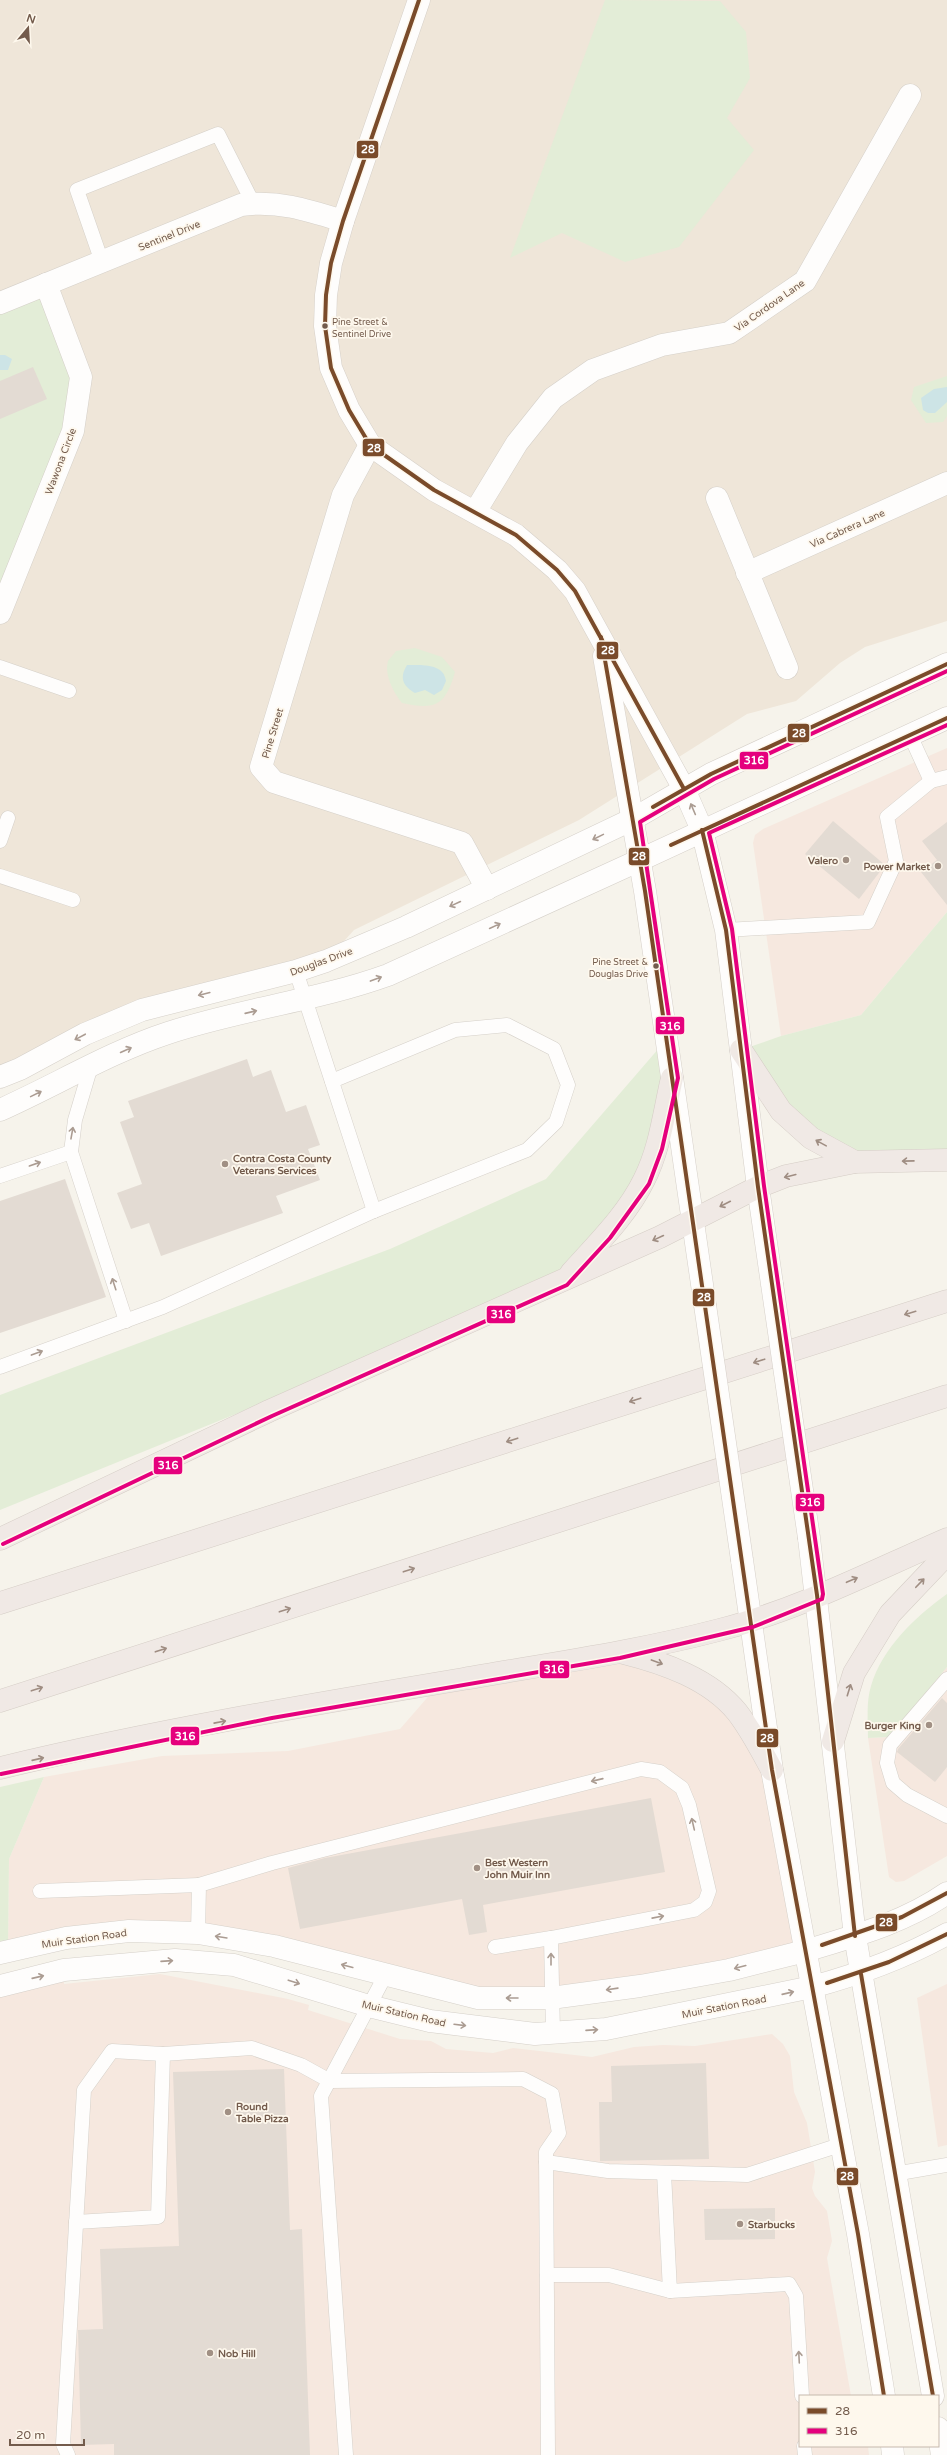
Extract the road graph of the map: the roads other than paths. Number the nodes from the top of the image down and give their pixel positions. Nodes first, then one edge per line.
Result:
1 (419, 0) edge
2 (910, 95) dead end
3 (253, 203) junction
4 (343, 221) junction
5 (102, 262) junction
6 (46, 284) junction
7 (0, 303) edge
8 (370, 444) junction
9 (947, 483) edge
10 (717, 498) dead end
11 (475, 512) junction
12 (747, 573) junction
13 (0, 613) edge
14 (601, 637) junction
15 (947, 664) edge
16 (0, 667) edge
17 (787, 668) dead end
18 (69, 691) dead end
19 (947, 718) edge
20 (910, 734) junction
21 (947, 777) edge
22 (930, 781) junction
23 (684, 789) junction
24 (8, 818) dead end
25 (633, 819) junction
26 (702, 830) junction
27 (0, 841) edge
28 (640, 860) junction
29 (0, 876) edge
30 (488, 889) junction
31 (73, 900) dead end
32 (726, 930) junction
33 (296, 971) junction
34 (306, 1000) junction
35 (740, 1050) junction
36 (88, 1075) junction
37 (0, 1077) edge
38 (672, 1078) junction
39 (332, 1080) junction
40 (0, 1110) edge
41 (71, 1152) junction
42 (947, 1160) edge
43 (855, 1162) junction
44 (0, 1176) edge
45 (758, 1187) junction
46 (374, 1211) junction
47 (693, 1220) junction
48 (565, 1280) junction
49 (947, 1301) edge
50 (126, 1321) junction
51 (0, 1367) edge
52 (947, 1396) edge
53 (0, 1538) edge
54 (947, 1539) edge
55 (947, 1554) edge
56 (817, 1595) junction
57 (0, 1604) edge
58 (751, 1621) junction
59 (619, 1652) junction
60 (947, 1679) edge
61 (0, 1701) edge
62 (833, 1741) junction
63 (0, 1768) edge
64 (772, 1770) junction
65 (947, 1816) edge
66 (199, 1885) junction
67 (40, 1891) dead end
68 (947, 1893) edge
69 (198, 1933) junction
70 (947, 1934) edge
71 (855, 1936) junction
72 (550, 1938) junction
73 (495, 1947) dead end
74 (805, 1951) junction
75 (0, 1953) edge
76 (861, 1974) junction
77 (385, 1976) junction
78 (0, 1986) edge
79 (812, 1987) junction
80 (551, 1998) junction
81 (369, 2006) junction
82 (553, 2033) junction
83 (163, 2054) junction
84 (330, 2081) junction
85 (840, 2145) junction
86 (546, 2162) junction
87 (947, 2165) edge
88 (664, 2173) junction
89 (894, 2174) junction
90 (76, 2222) junction
91 (547, 2276) junction
92 (670, 2292) junction
93 (802, 2395) edge
94 (884, 2395) edge
95 (933, 2395) edge
96 (939, 2435) edge
97 (68, 2455) edge
98 (346, 2455) edge
99 (548, 2455) edge
100 (942, 2455) edge

1 - 4 street
2 - 11 street, Via Cordova Lane
3 - 4 street, Sentinel Drive
3 - 5 street, Sentinel Drive
3 - 5 lane
4 - 8 street
5 - 6 street, Sentinel Drive
6 - 7 street, Sentinel Drive
6 - 13 street, Wawona Circle
8 - 11 street
8 - 30 street, Pine Street
9 - 12 street, Via Cabrera Lane
10 - 12 street
11 - 14 street
12 - 17 street
14 - 23 street
14 - 25 street
15 - 23 street, Douglas Drive
16 - 18 lane
19 - 20 street
20 - 22 lane
20 - 26 street
21 - 22 lane
22 - 32 lane
23 - 25 street, Douglas Drive
26 -> 23 street
24 - 27 lane
25 - 28 street
25 -> 30 street, Douglas Drive
26 - 28 street
26 - 32 street
34 -> 28 street
28 - 38 street
29 - 31 lane
30 -> 33 street, Douglas Drive
32 - 35 street
33 - 34 lane
33 -> 37 street, Douglas Drive
36 -> 34 street
34 - 39 lane
43 -> 35 highway
35 - 45 street
40 -> 36 street
41 -> 36 lane
38 - 47 street
38 - 48 highway
39 - 46 lane
39 - 46 lane
44 -> 41 lane
50 -> 41 lane
42 -> 43 highway
43 -> 45 highway
45 -> 47 highway
45 - 56 street, bridge
46 - 50 lane
47 -> 48 highway
47 - 58 street, bridge
48 - 53 highway
49 -> 57 highway
51 -> 50 lane
61 -> 52 highway
56 -> 54 highway
62 -> 55 highway
56 - 58 highway
56 - 62 street
58 - 59 highway
58 - 64 street
63 -> 59 highway
59 -> 64 highway
60 - 65 lane
62 - 71 street
64 - 74 street
66 - 67 lane
66 - 69 lane
72 -> 66 lane
68 - 71 street, Muir Station Road
69 - 75 street, Muir Station Road
77 -> 69 street, Muir Station Road
70 - 76 street, Muir Station Road
71 - 74 street, Muir Station Road
71 - 76 street
72 - 73 lane
80 -> 72 lane
74 - 79 street
74 -> 80 street, Muir Station Road
76 - 79 street, Muir Station Road
76 - 89 street
80 -> 77 street, Muir Station Road
77 - 81 lane
78 -> 81 street, Muir Station Road
82 -> 79 street, Muir Station Road
79 - 85 street
80 - 82 lane
81 -> 82 street, Muir Station Road
81 - 84 lane
83 - 84 lane
83 - 90 lane
83 - 90 lane
84 - 86 lane
84 - 98 lane
85 - 88 lane
85 - 94 street
86 - 88 lane
86 - 91 lane
87 - 89 lane
88 - 92 lane
89 - 95 street
90 - 97 lane
91 - 92 lane
91 - 99 lane
93 -> 92 lane
96 - 100 street

